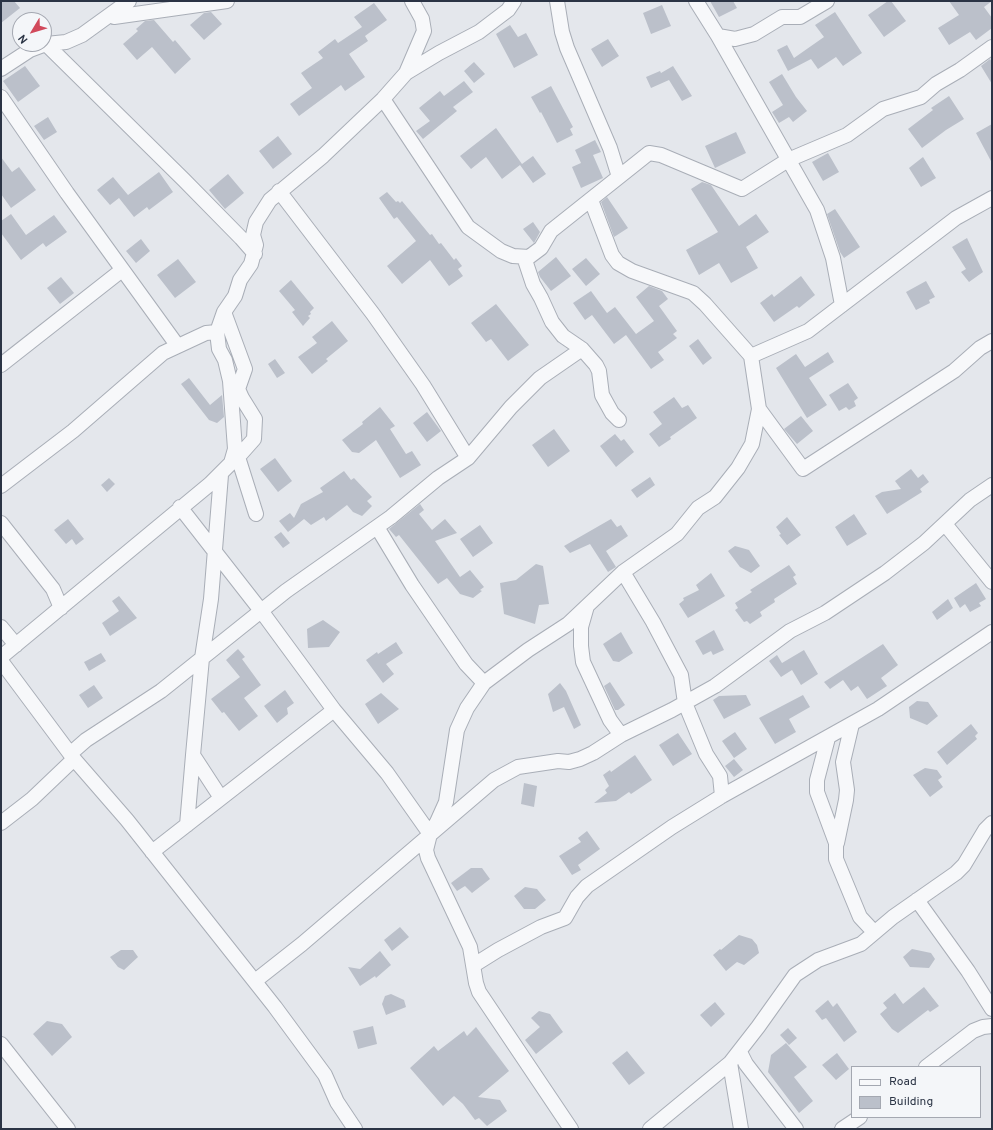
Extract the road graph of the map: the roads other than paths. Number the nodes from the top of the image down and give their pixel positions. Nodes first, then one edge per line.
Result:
1 (129, 1) edge
2 (227, 1) edge
3 (412, 1) edge
4 (514, 1) edge
5 (558, 1) edge
6 (696, 1) edge
7 (827, 1) edge
8 (114, 17) dead end
9 (718, 36) junction
10 (52, 43) edge
11 (992, 47) edge
12 (52, 50) edge
13 (27, 52) edge
14 (1, 69) edge
15 (406, 73) junction
16 (1, 97) edge
17 (383, 99) junction
18 (788, 160) junction
19 (619, 177) junction
20 (279, 191) junction
21 (992, 198) edge
22 (591, 200) junction
23 (254, 254) junction
24 (524, 257) junction
25 (122, 270) junction
26 (842, 305) junction
27 (224, 312) junction
28 (217, 332) junction
29 (992, 341) edge
30 (177, 345) junction
31 (582, 350) junction
32 (751, 356) junction
33 (1, 365) edge
34 (759, 409) junction
35 (619, 420) dead end
36 (468, 458) junction
37 (221, 475) junction
38 (992, 485) edge
39 (1, 486) edge
40 (180, 507) junction
41 (256, 514) dead end
42 (1, 523) edge
43 (946, 524) junction
44 (377, 527) junction
45 (216, 552) junction
46 (623, 572) junction
47 (992, 582) edge
48 (587, 605) junction
49 (61, 608) junction
50 (262, 612) junction
51 (1, 627) edge
52 (992, 632) edge
53 (16, 645) junction
54 (1, 657) edge
55 (202, 658) junction
56 (1, 661) edge
57 (484, 683) junction
58 (686, 703) junction
59 (334, 710) junction
60 (852, 724) junction
61 (620, 735) junction
62 (828, 738) junction
63 (193, 755) junction
64 (72, 756) junction
65 (722, 796) junction
66 (220, 798) junction
67 (1, 823) edge
68 (992, 823) edge
69 (187, 825) junction
70 (430, 834) junction
71 (836, 843) junction
72 (152, 852) junction
73 (917, 900) junction
74 (874, 932) junction
75 (474, 965) junction
76 (255, 981) junction
77 (992, 1009) edge
78 (992, 1026) edge
79 (1, 1044) edge
80 (740, 1052) junction
81 (730, 1063) junction
82 (927, 1066) edge
83 (858, 1118) edge
84 (68, 1129) edge
85 (355, 1129) edge
86 (571, 1129) edge
87 (650, 1129) edge
88 (741, 1129) edge
89 (796, 1129) edge
90 (842, 1129) edge

1 - 10 street
2 - 8 street
3 - 15 street
4 - 15 street
5 - 19 street
6 - 9 street
7 - 9 street
9 - 18 street
11 - 18 street
12 - 23 street
13 - 14 street
15 - 17 street
16 - 25 street
17 - 20 street
17 - 24 street
18 - 19 street
18 - 26 street
19 - 22 street
20 - 23 street
20 - 36 street
21 - 26 street
22 - 24 street
22 - 32 street
23 - 27 street
24 - 31 street
25 - 30 street
25 - 33 street
26 - 32 street
27 - 28 street
27 - 41 street
28 - 30 street
28 - 37 street
29 - 34 street
30 - 39 street
31 - 35 street
31 - 36 street
32 - 34 street
34 - 46 street
36 - 44 street
37 - 40 street
37 - 45 street
38 - 43 street
40 - 45 street
40 - 49 street
42 - 49 street
43 - 47 street
43 - 58 street
44 - 50 street
44 - 57 street
45 - 50 street
45 - 55 street
46 - 48 street
46 - 58 street
48 - 57 street
48 - 61 street
49 - 53 street
50 - 55 street
50 - 59 street
51 - 53 street
52 - 60 street
53 - 54 street
55 - 63 street
55 - 64 street
56 - 64 street
57 - 70 street
58 - 61 street
58 - 65 street
59 - 66 street
59 - 70 street
60 - 62 street
60 - 71 street
61 - 70 street
62 - 65 street
62 - 71 street
63 - 66 street
63 - 69 street
64 - 67 street
64 - 72 street
65 - 75 street
66 - 69 street
68 - 73 street
69 - 72 street
70 - 75 street
70 - 76 street
71 - 74 street
72 - 76 street
73 - 74 street
73 - 77 street
74 - 80 street
75 - 86 street
76 - 85 street
78 - 82 street
79 - 84 street
80 - 81 street
80 - 89 street
81 - 87 street
81 - 88 street
83 - 90 street

